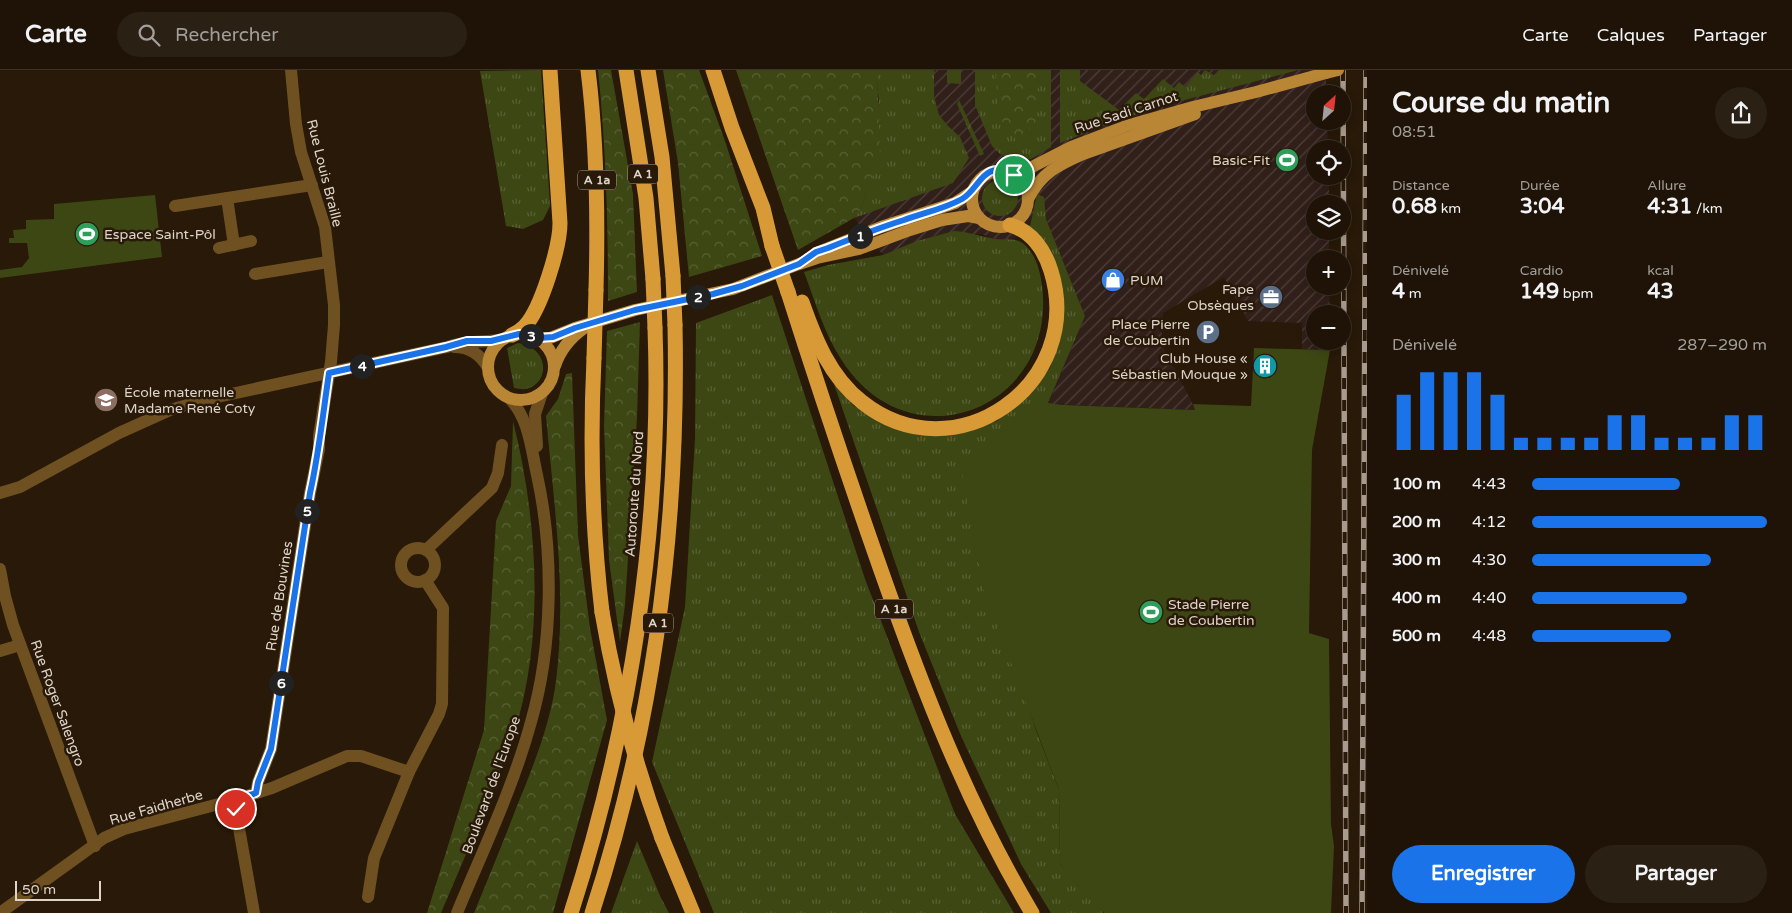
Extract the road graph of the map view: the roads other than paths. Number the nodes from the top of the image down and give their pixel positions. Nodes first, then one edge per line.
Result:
1 (291, 70) edge
2 (550, 70) edge
3 (588, 70) edge
4 (626, 70) edge
5 (648, 70) edge
6 (714, 70) edge
7 (1332, 72) edge
8 (1256, 92) junction
9 (1010, 173) junction
10 (312, 185) junction
11 (972, 191) junction
12 (227, 198) junction
13 (1028, 199) junction
14 (175, 206) dead end
15 (979, 218) junction
16 (1010, 225) junction
17 (250, 241) dead end
18 (234, 245) junction
19 (219, 248) dead end
20 (328, 262) junction
21 (799, 264) junction
22 (255, 274) dead end
23 (792, 290) junction
24 (590, 324) junction
25 (508, 337) junction
26 (536, 338) junction
27 (446, 347) junction
28 (555, 366) junction
29 (488, 368) junction
30 (329, 373) junction
31 (542, 394) junction
32 (508, 398) junction
33 (502, 445) dead end
34 (539, 486) junction
35 (0, 493) edge
36 (426, 550) junction
37 (0, 569) edge
38 (426, 580) junction
39 (20, 645) junction
40 (0, 651) edge
41 (410, 772) junction
42 (256, 793) junction
43 (234, 800) junction
44 (95, 846) junction
45 (368, 897) dead end
46 (0, 913) edge
47 (254, 913) edge
48 (458, 913) edge
49 (571, 913) edge
50 (592, 913) edge
51 (694, 913) edge
52 (1032, 913) edge

1 - 10 street, Rue Louis Braille
2 - 25 highway
3 - 51 highway, A 1a, bridge
4 - 49 highway, Autoroute du Nord / A 1, bridge
5 - 50 highway, A 1, bridge
6 - 23 highway, A 1a, bridge
7 - 8 main road, Rue Sadi Carnot
8 - 9 main road, Rue Sadi Carnot
8 - 13 main road, Rue Sadi Carnot
9 - 11 main road
9 - 13 main road
10 - 12 street
10 - 20 street, Rue Louis Braille
11 - 15 main road
11 - 21 main road
12 - 14 street
12 - 18 street
13 - 16 main road
15 - 16 main road
15 - 21 main road
16 - 23 highway
17 - 18 street
18 - 19 street
20 - 22 street
20 - 30 street, Rue Louis Braille
21 - 24 main road
23 - 52 highway, A 1a
24 - 26 main road
24 - 28 main road
25 - 26 main road
25 - 27 street
25 - 29 main road
26 - 28 main road
27 - 29 street
27 - 30 street
28 - 31 main road
29 - 32 main road
30 - 35 street
30 - 42 street, Rue de Bouvines
31 - 32 main road
31 - 34 street, Boulevard de l'Europe
32 - 34 street, Boulevard de l'Europe
33 - 36 street
34 - 48 street, Boulevard de l'Europe
36 - 38 street
36 - 38 street
37 - 39 street, Rue Roger Salengro
38 - 41 street
39 - 40 street
39 - 44 street, Rue Roger Salengro
41 - 42 street, Rue Faidherbe
41 - 45 street
42 - 43 street, Rue Faidherbe
43 - 44 street, Rue Faidherbe
43 - 47 street
44 - 46 street, Rue Faidherbe

